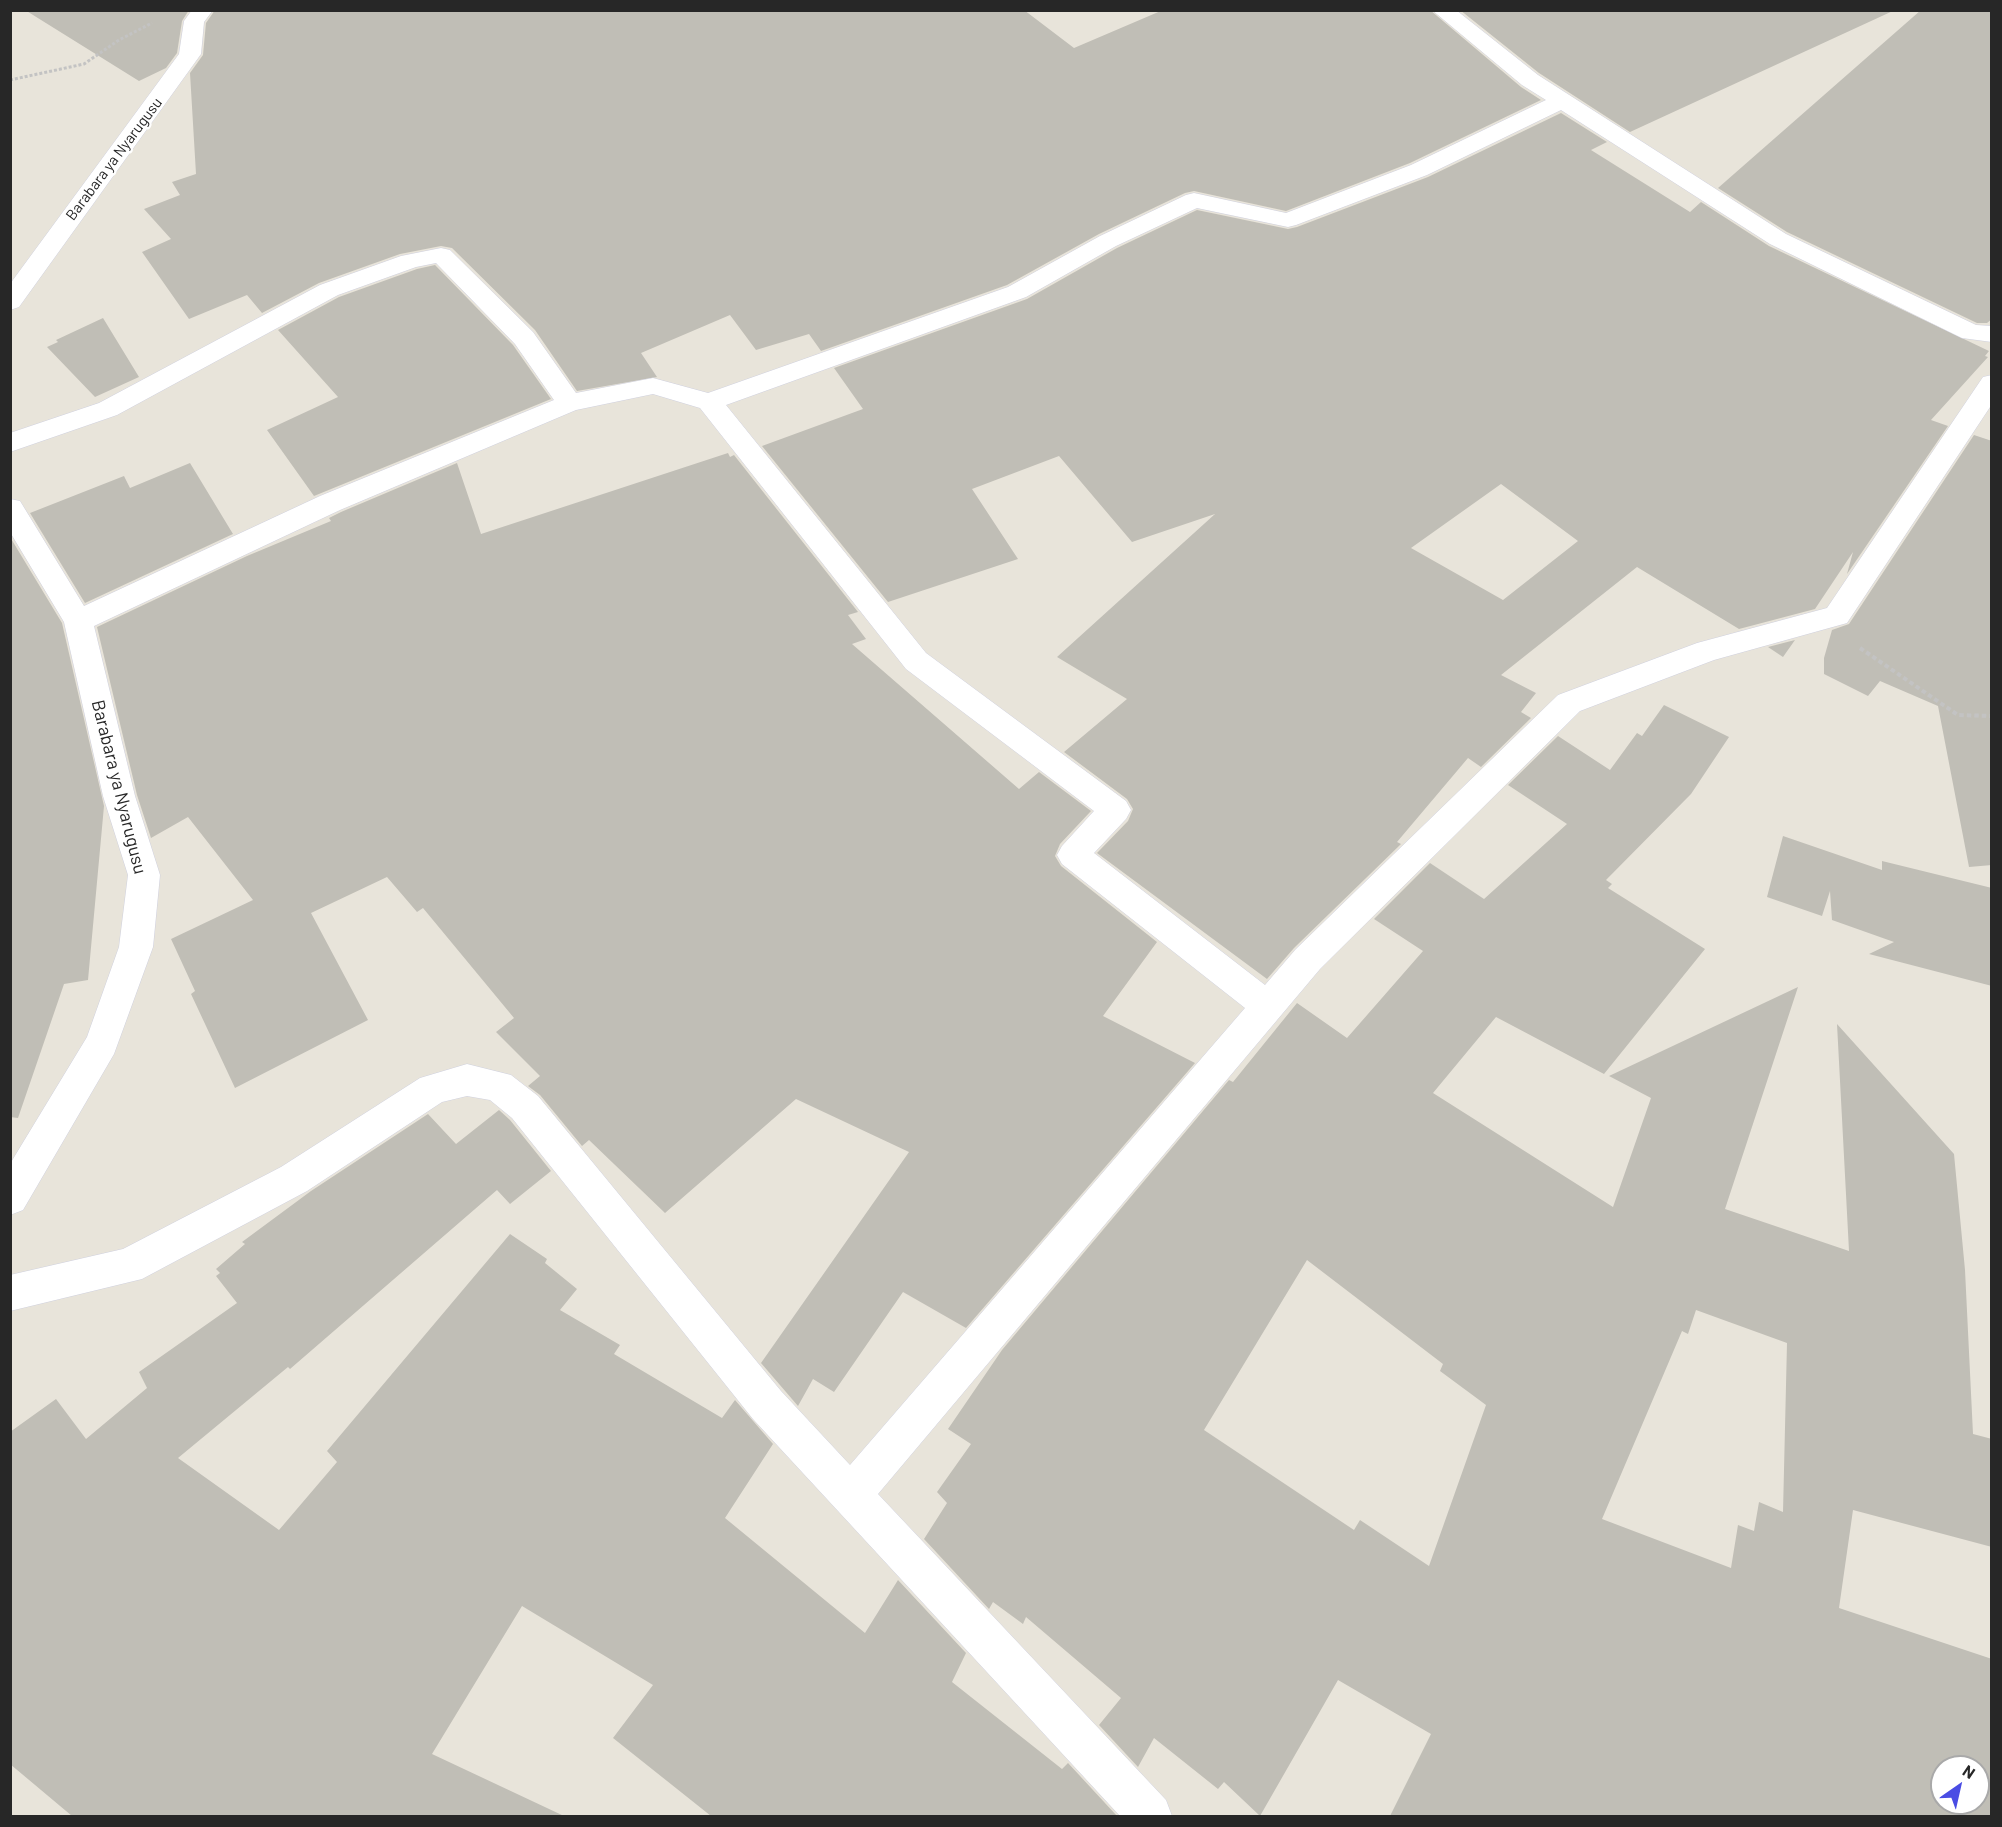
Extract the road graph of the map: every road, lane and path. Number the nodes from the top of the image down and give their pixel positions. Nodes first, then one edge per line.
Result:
1 (203, 10) edge
2 (1442, 10) edge
3 (158, 20) dead end
4 (10, 80) edge
5 (1563, 101) junction
6 (10, 302) edge
7 (1985, 336) edge
8 (1992, 382) edge
9 (709, 402) junction
10 (570, 404) junction
11 (10, 443) edge
12 (10, 508) edge
13 (78, 621) junction
14 (1815, 622) junction
15 (1992, 716) edge
16 (1267, 1006) junction
17 (10, 1198) edge
18 (10, 1293) edge
19 (851, 1495) junction
20 (1150, 1816) edge

1 - 6 street, Barabara ya Nyarugusu
2 - 5 street
3 - 4 path
5 - 7 street
5 - 9 street
8 - 14 street
9 - 10 street
9 - 16 street
10 - 11 street
10 - 13 street
12 - 13 street, Barabara ya Nyarugusu
13 - 17 street, Barabara ya Nyarugusu
14 - 15 path
14 - 16 street
16 - 19 street
18 - 19 street
19 - 20 street

